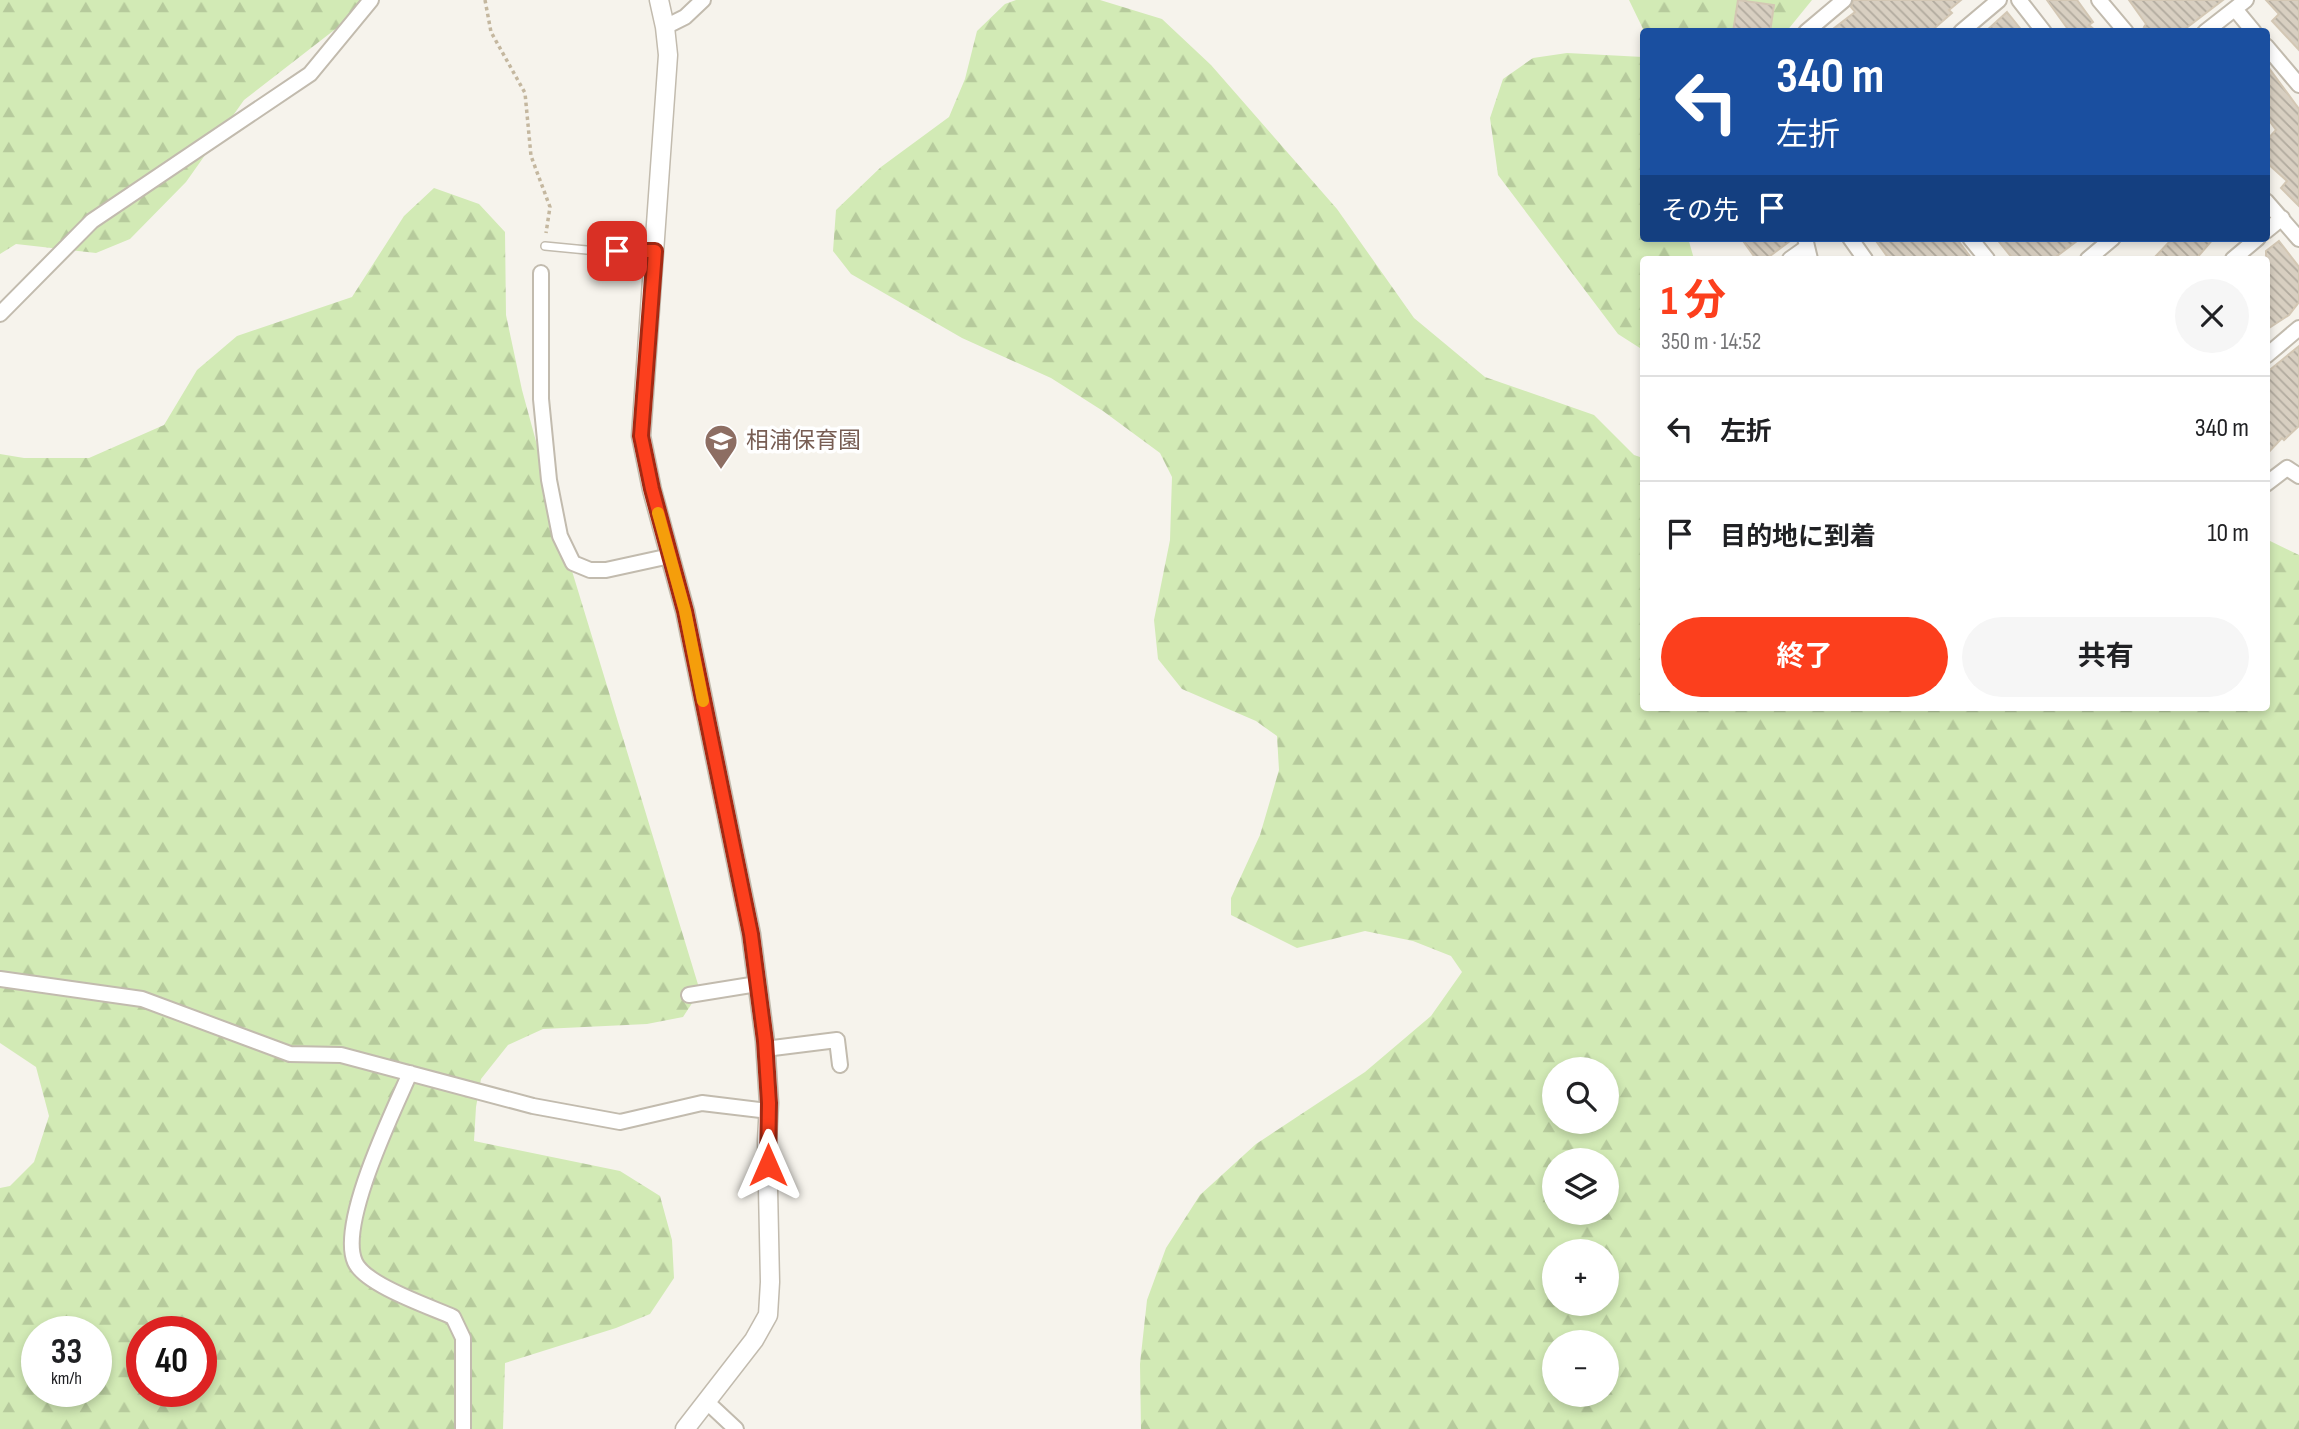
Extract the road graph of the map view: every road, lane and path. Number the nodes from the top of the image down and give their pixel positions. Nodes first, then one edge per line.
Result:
1 (371, 0) edge
2 (485, 0) edge
3 (659, 0) edge
4 (703, 0) edge
5 (1844, 0) edge
6 (1999, 0) edge
7 (2019, 0) edge
8 (2100, 0) edge
9 (2241, 4) edge
10 (665, 27) junction
11 (1811, 28) edge
12 (1966, 28) edge
13 (2041, 28) edge
14 (2123, 28) edge
15 (2210, 28) edge
16 (2252, 28) edge
17 (2270, 51) edge
18 (2299, 85) edge
19 (2270, 205) edge
20 (2282, 218) junction
21 (2270, 228) edge
22 (2299, 239) edge
23 (1853, 242) edge
24 (1972, 242) edge
25 (2253, 242) edge
26 (545, 246) joint
27 (655, 251) junction
28 (1864, 256) edge
29 (1984, 256) edge
30 (2237, 256) edge
31 (541, 272) dead end
32 (0, 314) edge
33 (2297, 333) edge
34 (2270, 353) edge
35 (2299, 476) edge
36 (2270, 481) edge
37 (670, 556) junction
38 (0, 979) edge
39 (757, 984) junction
40 (688, 995) dead end
41 (765, 1049) junction
42 (840, 1065) dead end
43 (410, 1073) junction
44 (768, 1111) junction
45 (707, 1402) junction
46 (463, 1429) edge
47 (685, 1429) edge
48 (736, 1429) edge

1 - 32 street
2 - 26 path
3 - 10 street
4 - 10 street
5 - 11 street
6 - 12 street
7 - 13 street
8 - 14 street
9 - 15 street
9 - 16 street
10 - 27 street
17 - 18 street
19 - 20 street
20 - 21 street
20 - 22 street
23 - 28 street
24 - 29 street
25 - 30 street
26 - 27 lane
27 - 37 street
31 - 37 street
33 - 34 street
35 - 36 street
37 - 39 street
38 - 43 street
39 - 40 street
39 - 41 street
41 - 42 street
41 - 44 street
43 - 44 street
43 - 46 street
44 - 45 street
45 - 47 street
45 - 48 street

